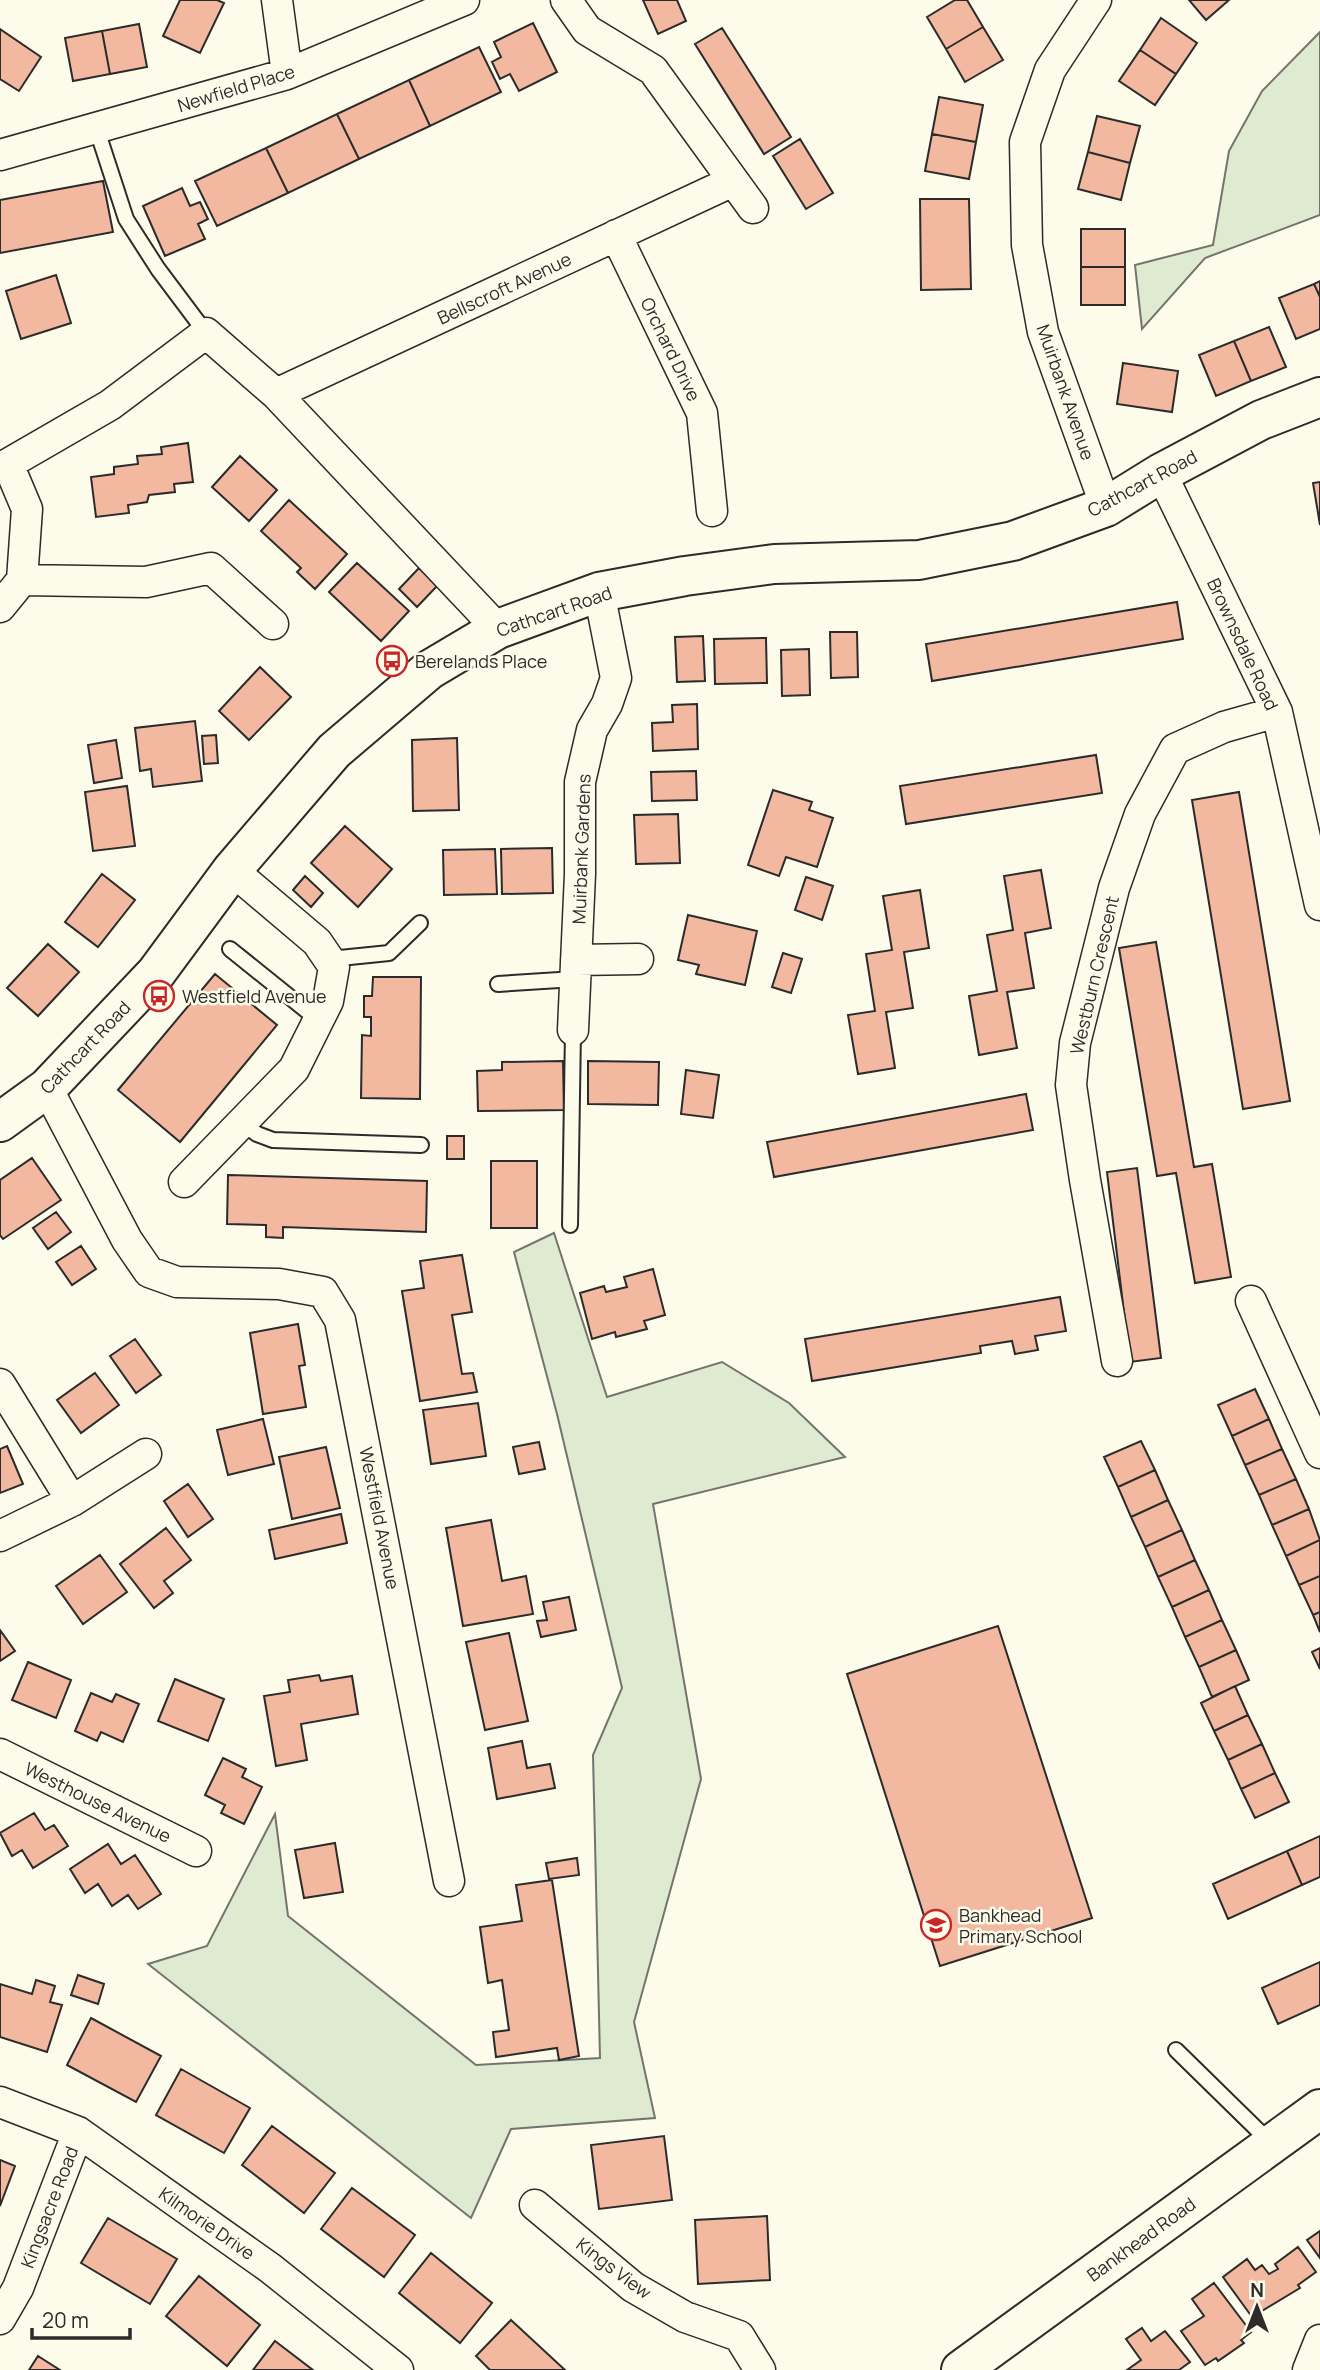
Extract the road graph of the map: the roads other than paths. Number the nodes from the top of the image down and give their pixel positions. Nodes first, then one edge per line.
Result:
1 (277, 0) edge
2 (464, 0) edge
3 (566, 0) edge
4 (1088, 3) edge
5 (287, 74) junction
6 (97, 130) junction
7 (0, 155) edge
8 (732, 182) junction
9 (753, 208) dead end
10 (616, 235) junction
11 (206, 333) junction
12 (276, 394) junction
13 (1320, 397) edge
14 (4, 466) edge
15 (1161, 472) junction
16 (1106, 507) junction
17 (712, 510) dead end
18 (22, 580) junction
19 (599, 593) junction
20 (0, 607) edge
21 (273, 624) dead end
22 (498, 629) junction
23 (1277, 712) junction
24 (1315, 853) edge
25 (232, 870) junction
26 (1320, 905) edge
27 (420, 923) dead end
28 (230, 949) dead end
29 (330, 959) junction
30 (638, 959) dead end
31 (575, 970) junction
32 (498, 984) dead end
33 (317, 1020) junction
34 (573, 1030) joint
35 (47, 1088) junction
36 (0, 1122) edge
37 (242, 1123) junction
38 (421, 1145) dead end
39 (184, 1182) dead end
40 (570, 1225) dead end
41 (1251, 1301) dead end
42 (1117, 1361) dead end
43 (0, 1384) edge
44 (1320, 1453) edge
45 (146, 1454) dead end
46 (72, 1501) junction
47 (0, 1536) edge
48 (0, 1754) edge
49 (196, 1851) dead end
50 (449, 1881) dead end
51 (1177, 2050) dead end
52 (0, 2102) edge
53 (1320, 2109) edge
54 (78, 2132) junction
55 (1272, 2144) junction
56 (535, 2205) dead end
57 (0, 2319) edge
58 (1320, 2340) edge
59 (398, 2370) edge
60 (760, 2370) edge
61 (961, 2370) edge
62 (1308, 2370) edge

1 - 5 street
2 - 5 street, Newfield Place
3 - 8 street
4 - 16 street, Muirbank Avenue
5 - 6 street, Newfield Place
6 - 7 street, Newfield Place
6 - 11 lane
8 - 9 street
8 - 10 street, Bellscroft Avenue
10 - 12 street, Bellscroft Avenue
10 - 17 street, Orchard Drive
11 - 12 street
11 - 14 street
12 - 22 street
13 - 15 street, Cathcart Road
14 - 18 street
15 - 16 street, Cathcart Road
15 - 23 street, Brownsdale Road
16 - 19 street, Cathcart Road
18 - 20 street
18 - 21 street
19 - 22 street, Cathcart Road
19 - 31 street, Muirbank Gardens
22 - 25 street, Cathcart Road
23 - 24 street, Brownsdale Road
23 - 42 street, Westburn Crescent
24 - 26 street, Brownsdale Road
25 - 29 street
25 - 35 street, Cathcart Road
27 - 29 lane
28 - 33 lane
29 - 33 street
30 - 31 street
31 - 32 lane
31 - 34 street, Muirbank Gardens
33 - 37 street
34 - 40 lane
35 - 36 street, Cathcart Road
35 - 50 street, Westfield Avenue
37 - 38 lane
37 - 39 street
41 - 44 street
43 - 46 street
45 - 46 street
46 - 47 street
48 - 49 street, Westhouse Avenue
51 - 55 lane
52 - 54 street, Kilmorie Drive
53 - 55 street, Bankhead Road
54 - 57 street, Kingsacre Road
54 - 59 street, Kilmorie Drive
55 - 61 street, Bankhead Road
56 - 60 street, Kings View
58 - 62 street

